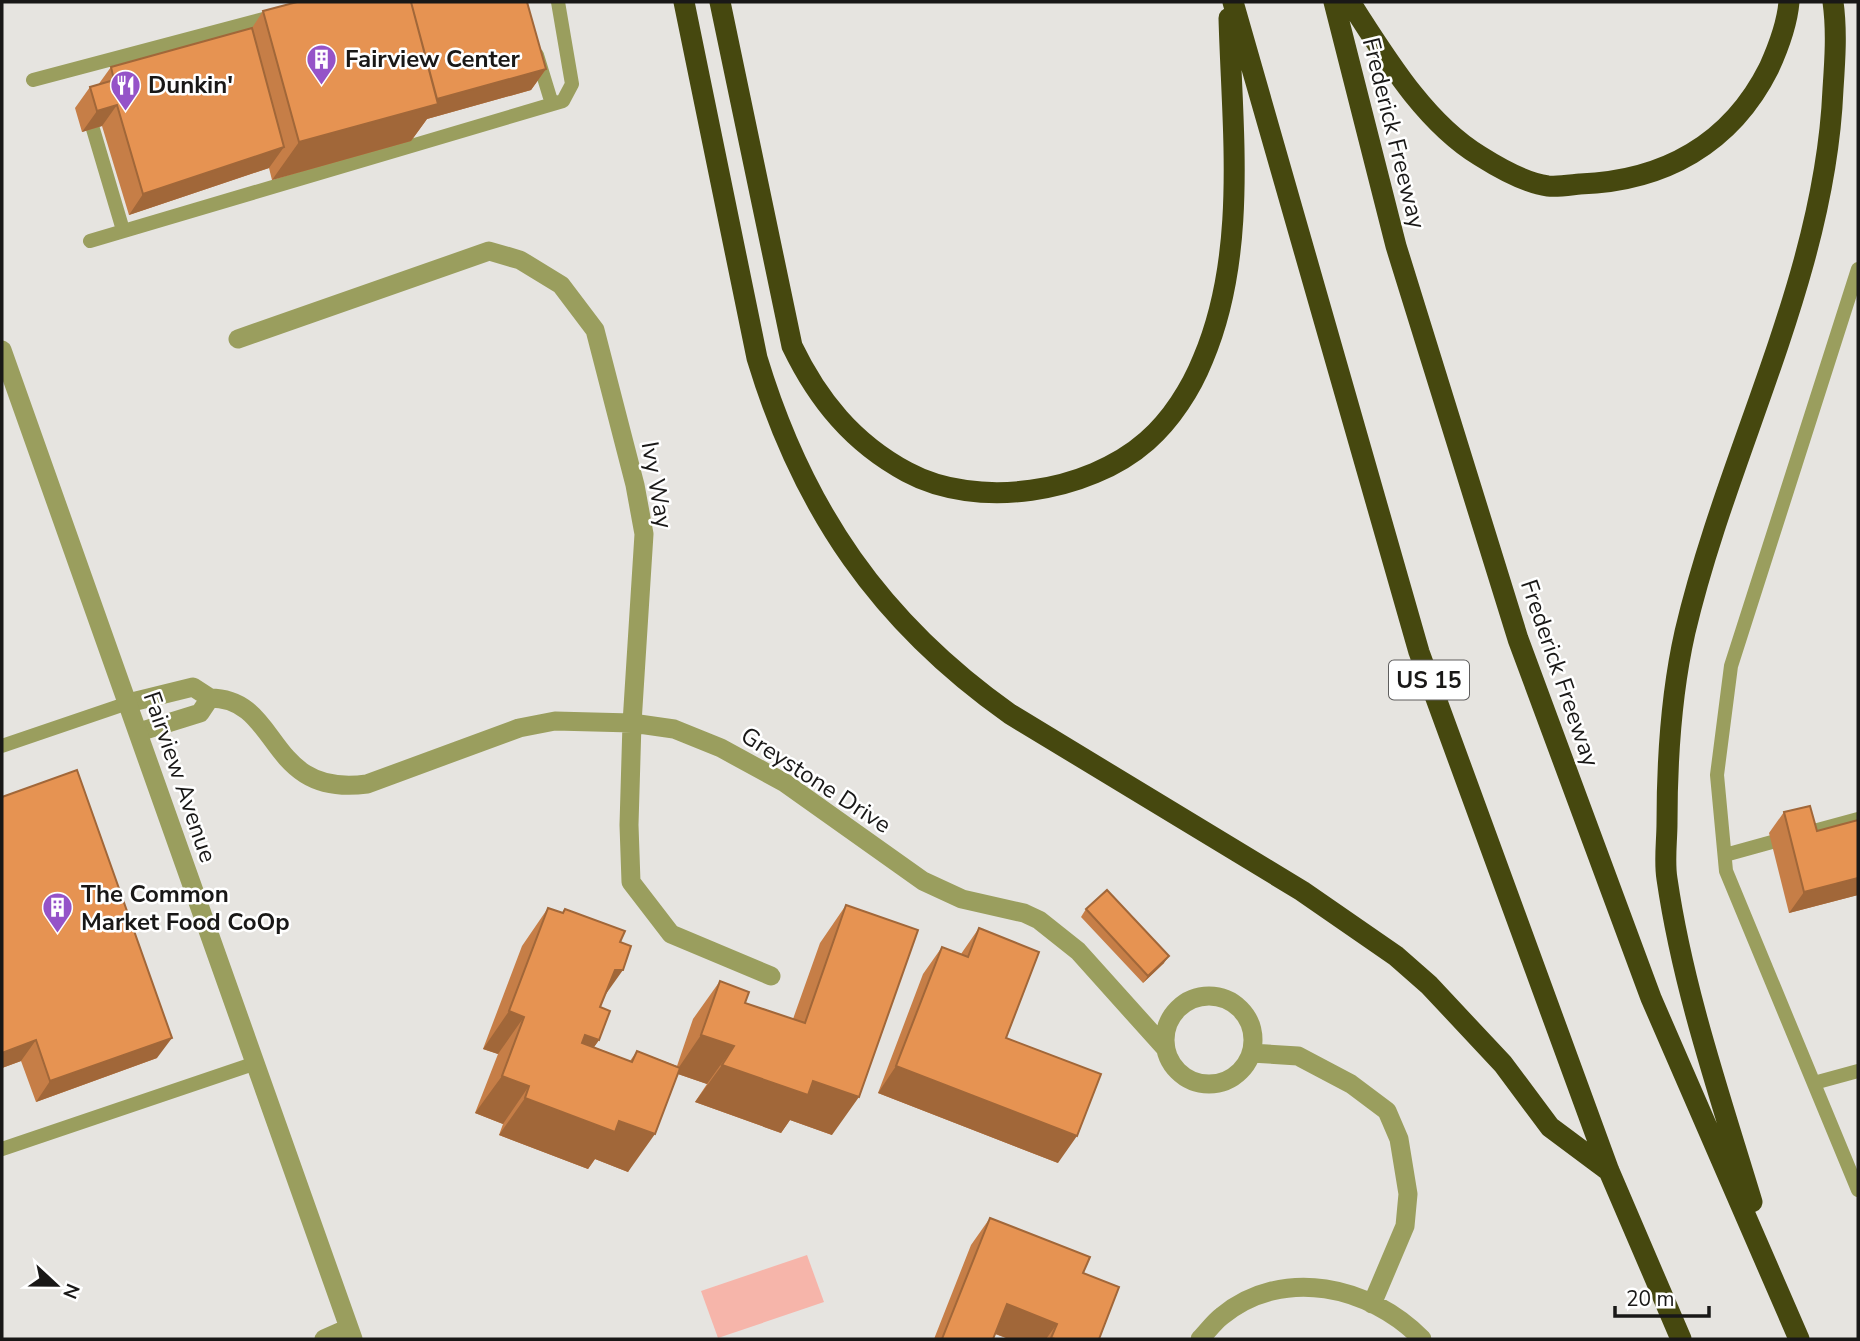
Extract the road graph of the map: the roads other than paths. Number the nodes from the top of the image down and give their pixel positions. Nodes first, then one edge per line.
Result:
1 (558, 2) edge
2 (684, 2) edge
3 (720, 2) edge
4 (1231, 2) edge
5 (1334, 2) edge
6 (1350, 2) edge
7 (1789, 2) edge
8 (1833, 2) edge
9 (296, 10) edge
10 (531, 37) edge
11 (33, 80) dead end
12 (552, 104) junction
13 (93, 129) edge
14 (123, 230) junction
15 (90, 241) dead end
16 (1858, 269) edge
17 (238, 339) dead end
18 (2, 350) edge
19 (210, 698) junction
20 (128, 703) junction
21 (632, 723) junction
22 (139, 732) junction
23 (2, 746) edge
24 (1858, 819) edge
25 (1798, 835) edge
26 (1772, 842) dead end
27 (1725, 855) junction
28 (771, 976) dead end
29 (1166, 1049) junction
30 (1251, 1053) junction
31 (253, 1064) junction
32 (1858, 1071) edge
33 (1814, 1083) junction
34 (2, 1149) edge
35 (1609, 1171) junction
36 (1858, 1190) edge
37 (1781, 1298) junction
38 (1372, 1304) junction
39 (351, 1334) edge
40 (324, 1339) edge
41 (1200, 1339) edge
42 (1422, 1339) edge
43 (1681, 1339) edge
44 (1799, 1339) edge

1 - 12 lane
2 - 35 highway
3 - 4 highway
4 - 35 highway, US 15
5 - 37 highway, Frederick Freeway
6 - 7 highway
8 - 37 highway
9 - 11 lane
10 - 12 lane
12 - 14 lane
13 - 14 lane
14 - 15 lane
16 - 27 lane
17 - 21 street, Ivy Way
18 - 20 street, Fairview Avenue
19 - 20 street, Greystone Drive
19 - 21 street, Greystone Drive
19 - 22 street
20 - 22 street, Fairview Avenue
20 - 23 lane
21 - 28 street, Ivy Way
21 - 29 street, Greystone Drive
22 - 31 street, Fairview Avenue
24 - 25 lane
26 - 27 lane
27 - 33 lane
29 - 30 street, Greystone Drive
29 - 30 street
30 - 38 street
31 - 34 lane
31 - 39 street, Fairview Avenue
32 - 33 lane
33 - 36 lane
35 - 43 highway, US 15
37 - 44 highway, Frederick Freeway
38 - 41 street
38 - 42 street
39 - 40 street

